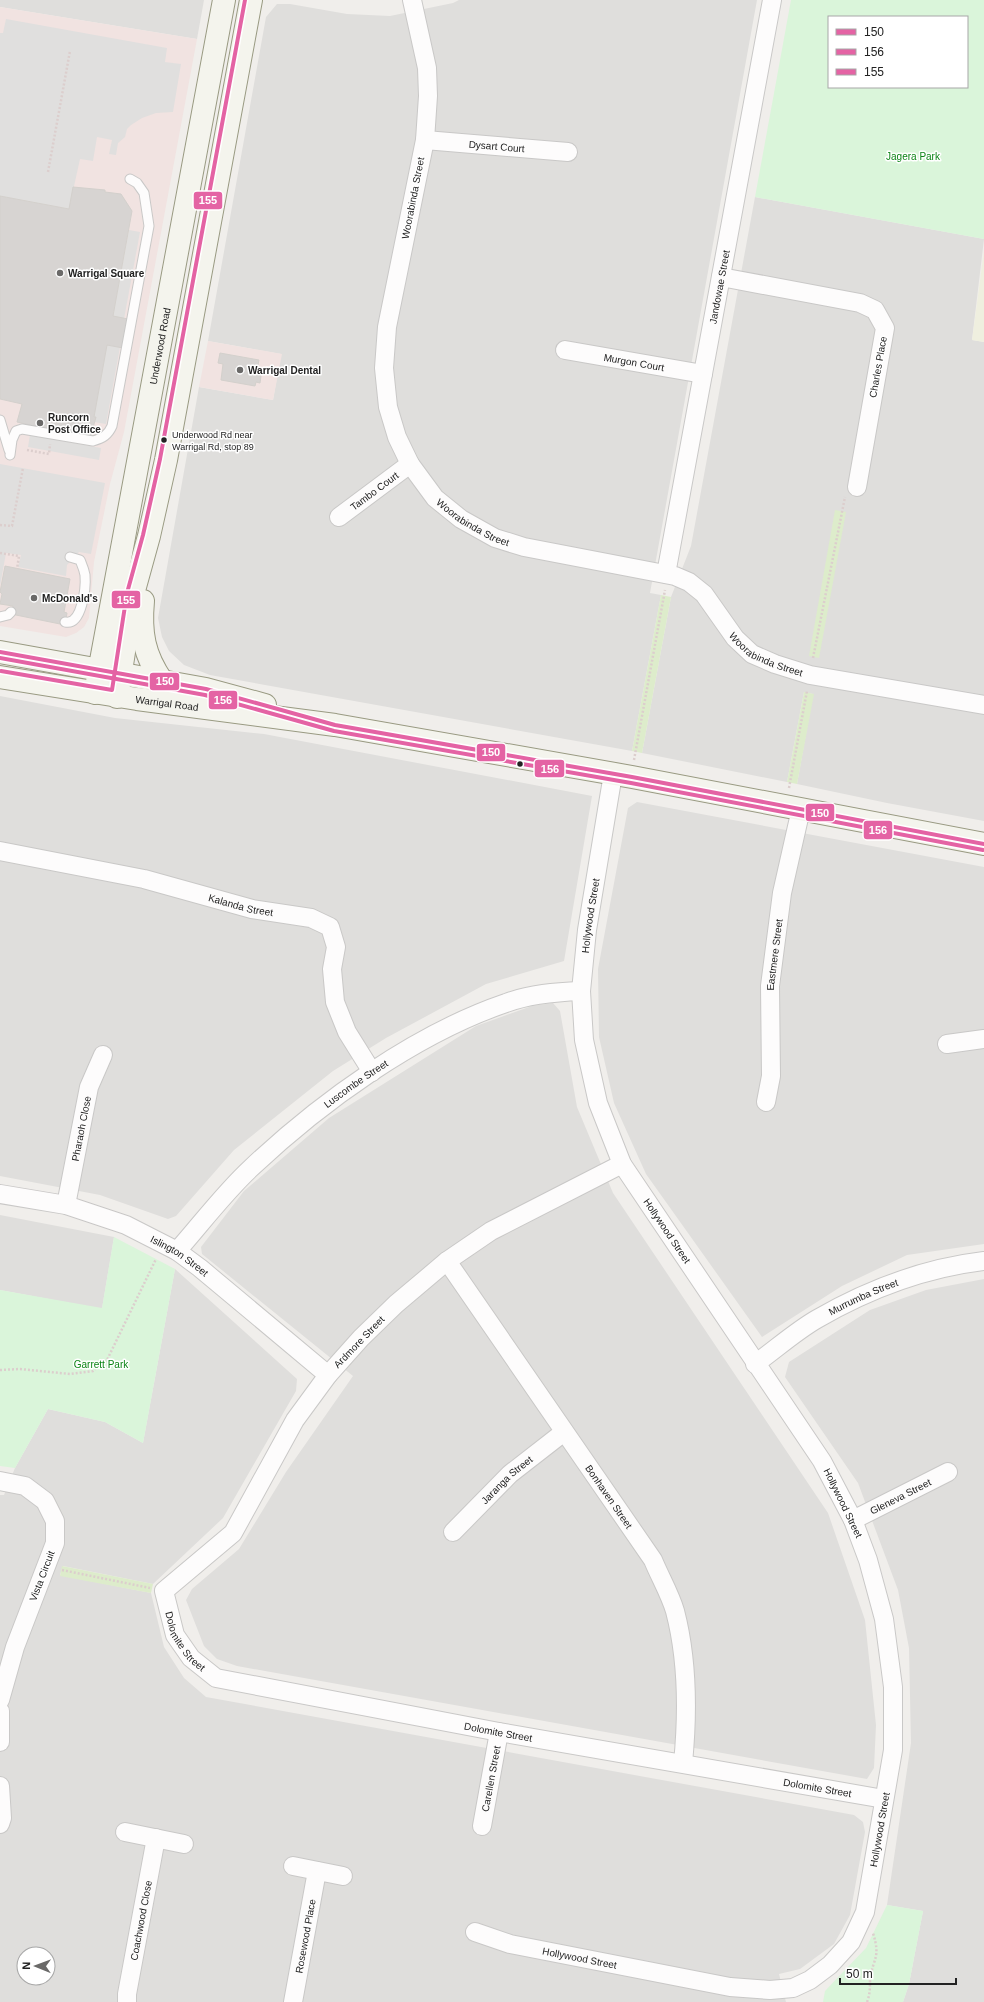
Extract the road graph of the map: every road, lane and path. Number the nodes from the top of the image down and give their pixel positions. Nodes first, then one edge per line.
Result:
1 (224, 0) edge
2 (252, 0) edge
3 (412, 0) edge
4 (772, 0) edge
5 (70, 51) dead end
6 (425, 140) junction
7 (568, 152) dead end
8 (48, 172) dead end
9 (130, 179) dead end
10 (721, 277) junction
11 (565, 350) dead end
12 (703, 374) junction
13 (149, 405) junction
14 (176, 410) junction
15 (0, 420) edge
16 (51, 440) dead end
17 (27, 450) dead end
18 (410, 464) junction
19 (23, 468) dead end
20 (857, 487) joint
21 (339, 517) dead end
22 (0, 525) edge
23 (149, 536) junction
24 (0, 553) edge
25 (70, 557) dead end
26 (17, 569) dead end
27 (666, 574) junction
28 (12, 612) dead end
29 (0, 616) edge
30 (65, 622) dead end
31 (0, 652) edge
32 (99, 669) junction
33 (120, 674) junction
34 (810, 675) junction
35 (0, 676) edge
36 (162, 680) junction
37 (95, 693) junction
38 (117, 696) junction
39 (984, 705) edge
40 (335, 725) junction
41 (623, 776) junction
42 (792, 808) junction
43 (984, 844) edge
44 (0, 851) edge
45 (581, 991) junction
46 (984, 1039) edge
47 (947, 1044) dead end
48 (103, 1055) dead end
49 (372, 1072) junction
50 (766, 1102) dead end
51 (622, 1164) junction
52 (0, 1194) edge
53 (66, 1205) junction
54 (171, 1249) junction
55 (447, 1261) junction
56 (984, 1261) edge
57 (755, 1364) junction
58 (0, 1370) edge
59 (328, 1376) junction
60 (564, 1432) junction
61 (948, 1472) dead end
62 (0, 1480) edge
63 (853, 1520) junction
64 (453, 1532) dead end
65 (46, 1566) junction
66 (164, 1591) junction
67 (0, 1700) edge
68 (0, 1711) edge
69 (499, 1732) junction
70 (0, 1742) edge
71 (683, 1763) junction
72 (0, 1786) edge
73 (884, 1799) junction
74 (0, 1824) edge
75 (482, 1826) dead end
76 (126, 1832) dead end
77 (156, 1838) junction
78 (184, 1844) dead end
79 (293, 1866) dead end
80 (317, 1871) junction
81 (343, 1876) dead end
82 (860, 1922) junction
83 (475, 1932) dead end
84 (796, 1995) edge
85 (127, 2002) edge
86 (293, 2002) edge
87 (867, 2002) edge

1 - 13 main road, Underwood Road
2 - 14 main road
3 - 6 street, Woorabinda Street
4 - 10 street, Jandowae Street
5 - 8 path
6 - 7 street, Dysart Court
6 - 18 street, Woorabinda Street
9 - 15 lane
10 - 12 street, Jandowae Street
10 - 20 street, Charles Place
11 - 12 street, Murgon Court
12 - 27 street, Jandowae Street
13 - 14 main road
13 - 32 main road, Underwood Road
14 - 23 main road
16 - 17 path
18 - 21 street, Tambo Court
18 - 27 street, Woorabinda Street
19 - 22 path
20 - 34 path
23 - 33 main road
23 - 36 main road
24 - 26 path
25 - 30 lane
27 - 34 street, Woorabinda Street
27 - 41 path
28 - 29 lane
31 - 32 main road, Warrigal Road
32 - 33 main road, Warrigal Road
32 - 37 main road, Underwood Road
33 - 36 main road, Warrigal Road
33 - 38 main road
34 - 39 street, Woorabinda Street
34 - 42 path
35 - 37 main road, Warrigal Road
36 - 40 main road, Warrigal Road
37 - 38 main road, Warrigal Road
38 - 40 main road, Warrigal Road
40 - 41 main road, Warrigal Road
41 - 42 main road, Warrigal Road
41 - 45 street, Hollywood Street
42 - 43 main road, Warrigal Road
42 - 50 street, Eastmere Street
44 - 49 street, Kalanda Street
45 - 49 street, Luscombe Street
45 - 51 street, Hollywood Street
46 - 47 street
48 - 53 street, Pharaoh Close
49 - 54 street, Luscombe Street
51 - 55 street, Ardmore Street
51 - 57 street, Hollywood Street
52 - 53 street, Islington Street
53 - 54 street, Islington Street
54 - 58 path
54 - 59 street, Islington Street
55 - 59 street, Ardmore Street
55 - 60 street, Bonhaven Street
56 - 57 street, Murrumba Street
57 - 63 street, Hollywood Street
59 - 66 street, Ardmore Street
60 - 64 street, Jaranga Street
60 - 71 street, Bonhaven Street
61 - 63 street, Gleneva Street
62 - 65 street, Vista Circuit
63 - 73 street, Hollywood Street
65 - 66 path
65 - 67 street, Vista Circuit
66 - 69 street, Dolomite Street
68 - 70 street
69 - 71 street, Dolomite Street
69 - 75 street, Carellen Street
71 - 73 street, Dolomite Street
72 - 74 street
73 - 82 street, Hollywood Street
76 - 77 street
77 - 78 street
77 - 85 street, Coachwood Close
79 - 80 street
80 - 81 street
80 - 86 street, Rosewood Place
82 - 84 street, Hollywood Street
82 - 87 path
83 - 84 street, Hollywood Street

